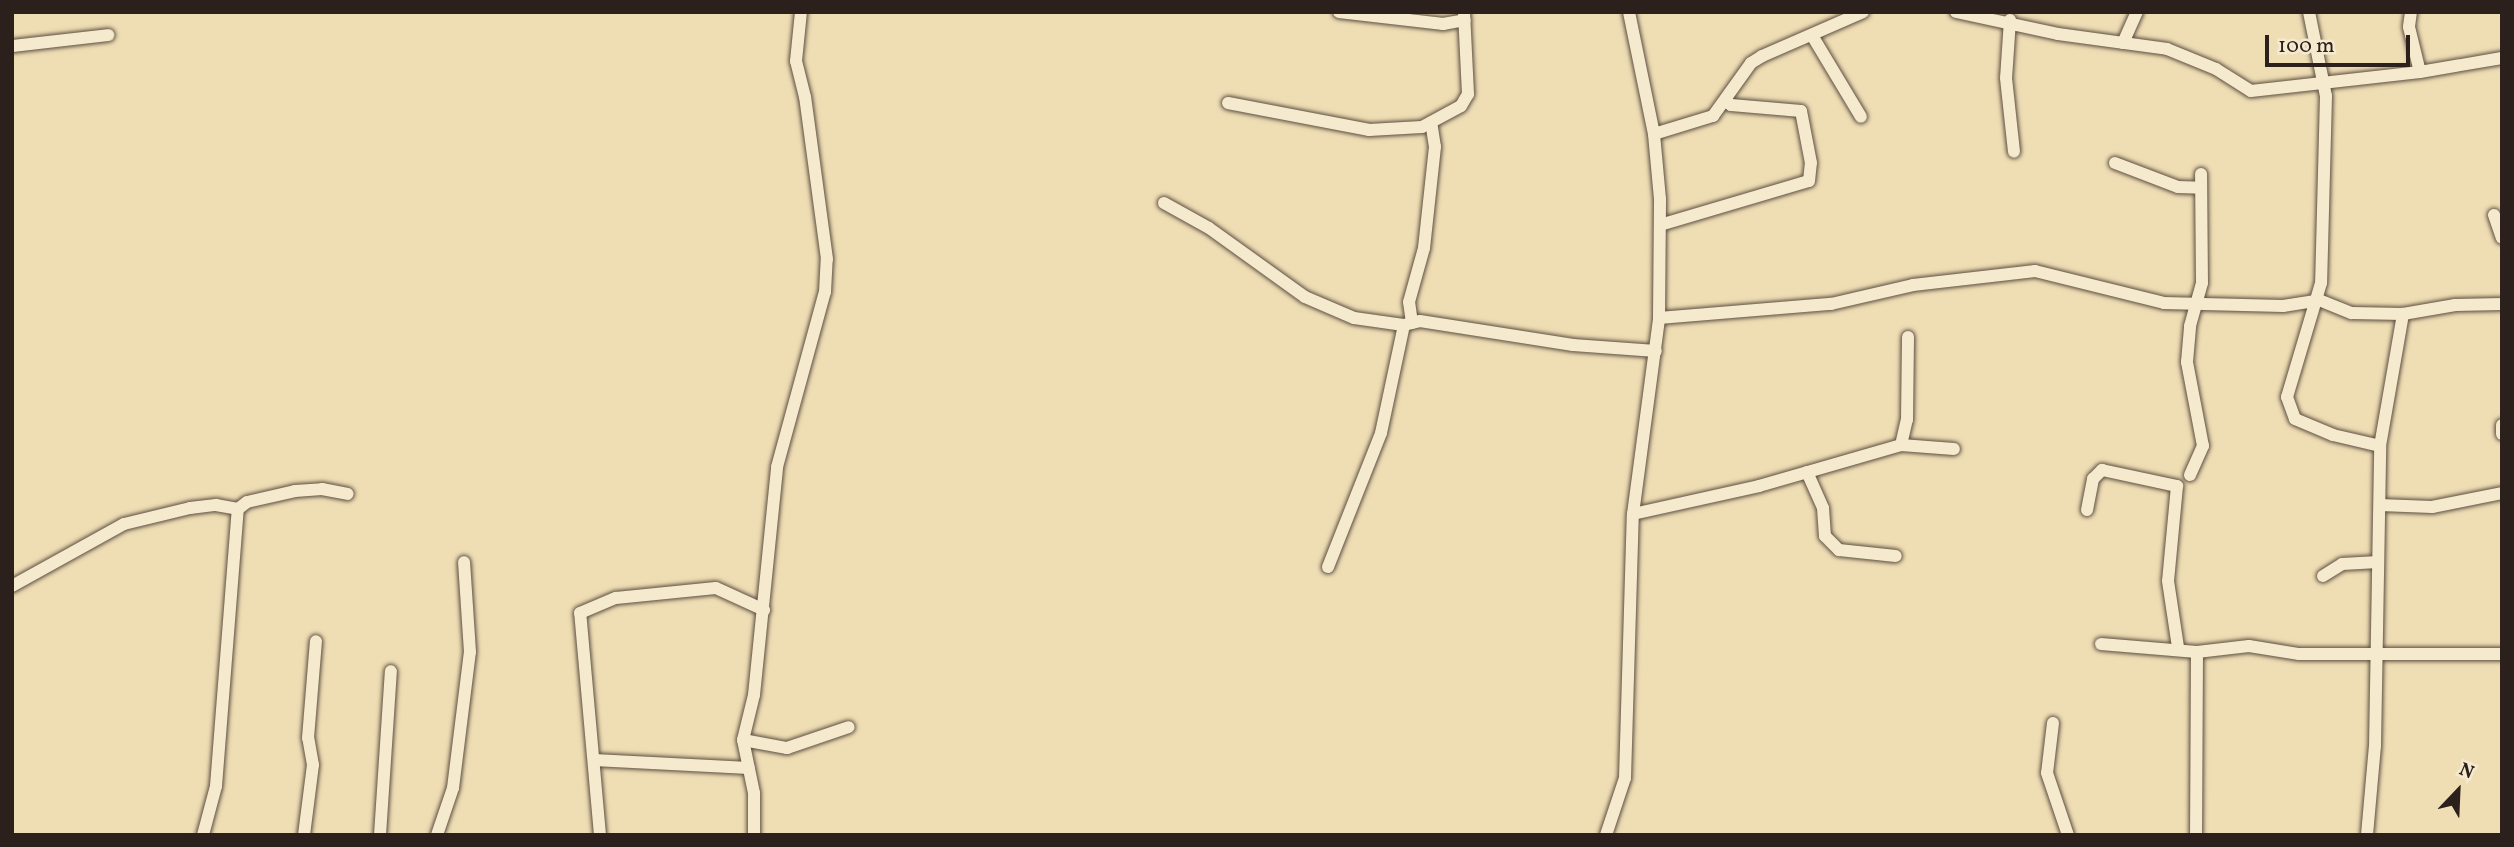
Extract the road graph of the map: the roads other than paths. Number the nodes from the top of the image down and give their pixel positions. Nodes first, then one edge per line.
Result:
1 (801, 12) edge
2 (1339, 12) edge
3 (1629, 12) edge
4 (1863, 12) edge
5 (1956, 12) edge
6 (2137, 12) edge
7 (2309, 12) edge
8 (2411, 12) edge
9 (1464, 16) edge
10 (2003, 17) edge
11 (108, 35) dead end
12 (1813, 37) junction
13 (2123, 43) junction
14 (12, 46) edge
15 (2502, 58) edge
16 (2420, 72) junction
17 (2321, 82) junction
18 (1727, 101) junction
19 (1228, 103) dead end
20 (1861, 117) dead end
21 (1431, 122) junction
22 (1654, 134) junction
23 (2014, 152) dead end
24 (2115, 163) dead end
25 (2201, 174) dead end
26 (2201, 188) junction
27 (1164, 202) dead end
28 (2494, 215) dead end
29 (1660, 225) junction
30 (2502, 238) edge
31 (2319, 300) junction
32 (2197, 304) junction
33 (2502, 304) edge
34 (2403, 314) junction
35 (1659, 318) junction
36 (1408, 324) junction
37 (1908, 337) dead end
38 (1656, 351) junction
39 (2502, 425) edge
40 (2502, 434) edge
41 (1901, 444) junction
42 (2381, 446) junction
43 (1954, 449) dead end
44 (1807, 472) junction
45 (2190, 475) dead end
46 (348, 494) dead end
47 (2502, 494) edge
48 (2380, 505) junction
49 (238, 509) junction
50 (2087, 510) dead end
51 (1633, 514) junction
52 (1896, 556) dead end
53 (464, 562) dead end
54 (2378, 562) junction
55 (1328, 567) dead end
56 (2323, 576) dead end
57 (12, 586) edge
58 (764, 610) junction
59 (316, 641) dead end
60 (2101, 644) dead end
61 (2178, 648) junction
62 (2197, 652) junction
63 (2502, 654) edge
64 (2373, 656) junction
65 (391, 670) dead end
66 (2053, 723) dead end
67 (849, 727) dead end
68 (743, 740) junction
69 (594, 760) junction
70 (749, 768) junction
71 (203, 835) edge
72 (304, 835) edge
73 (380, 835) edge
74 (437, 835) edge
75 (600, 835) edge
76 (754, 835) edge
77 (1606, 835) edge
78 (2068, 835) edge
79 (2196, 835) edge
80 (2367, 835) edge

1 - 58 street
2 - 9 street
3 - 22 street
4 - 12 street
5 - 10 street
6 - 13 street
7 - 17 street
8 - 16 street
9 - 21 street
10 - 13 street
10 - 23 street
11 - 14 street
12 - 18 street
12 - 20 street
13 - 17 street
15 - 16 street
16 - 17 street
17 - 31 street
18 - 22 street
18 - 29 street
19 - 21 street
21 - 36 street
22 - 29 street
24 - 26 street
25 - 26 street
26 - 32 street
27 - 36 street
28 - 30 street
29 - 35 street
31 - 32 street
31 - 34 street
31 - 42 street
32 - 35 street
32 - 45 street
33 - 34 street
34 - 42 street
35 - 38 street
36 - 38 street
36 - 55 street
37 - 41 street
38 - 51 street
39 - 40 street
41 - 43 street
41 - 44 street
42 - 48 street
44 - 51 street
44 - 52 street
46 - 49 street
47 - 48 street
48 - 54 street
49 - 57 street
49 - 71 street
50 - 61 street
51 - 77 street
53 - 74 street
54 - 56 street
54 - 64 street
58 - 68 street
58 - 69 street
59 - 72 street
60 - 61 street
61 - 62 street
62 - 64 street
62 - 79 street
63 - 64 street
64 - 80 street
65 - 73 street
66 - 78 street
67 - 68 street
68 - 70 street
69 - 70 street
69 - 75 street
70 - 76 street

